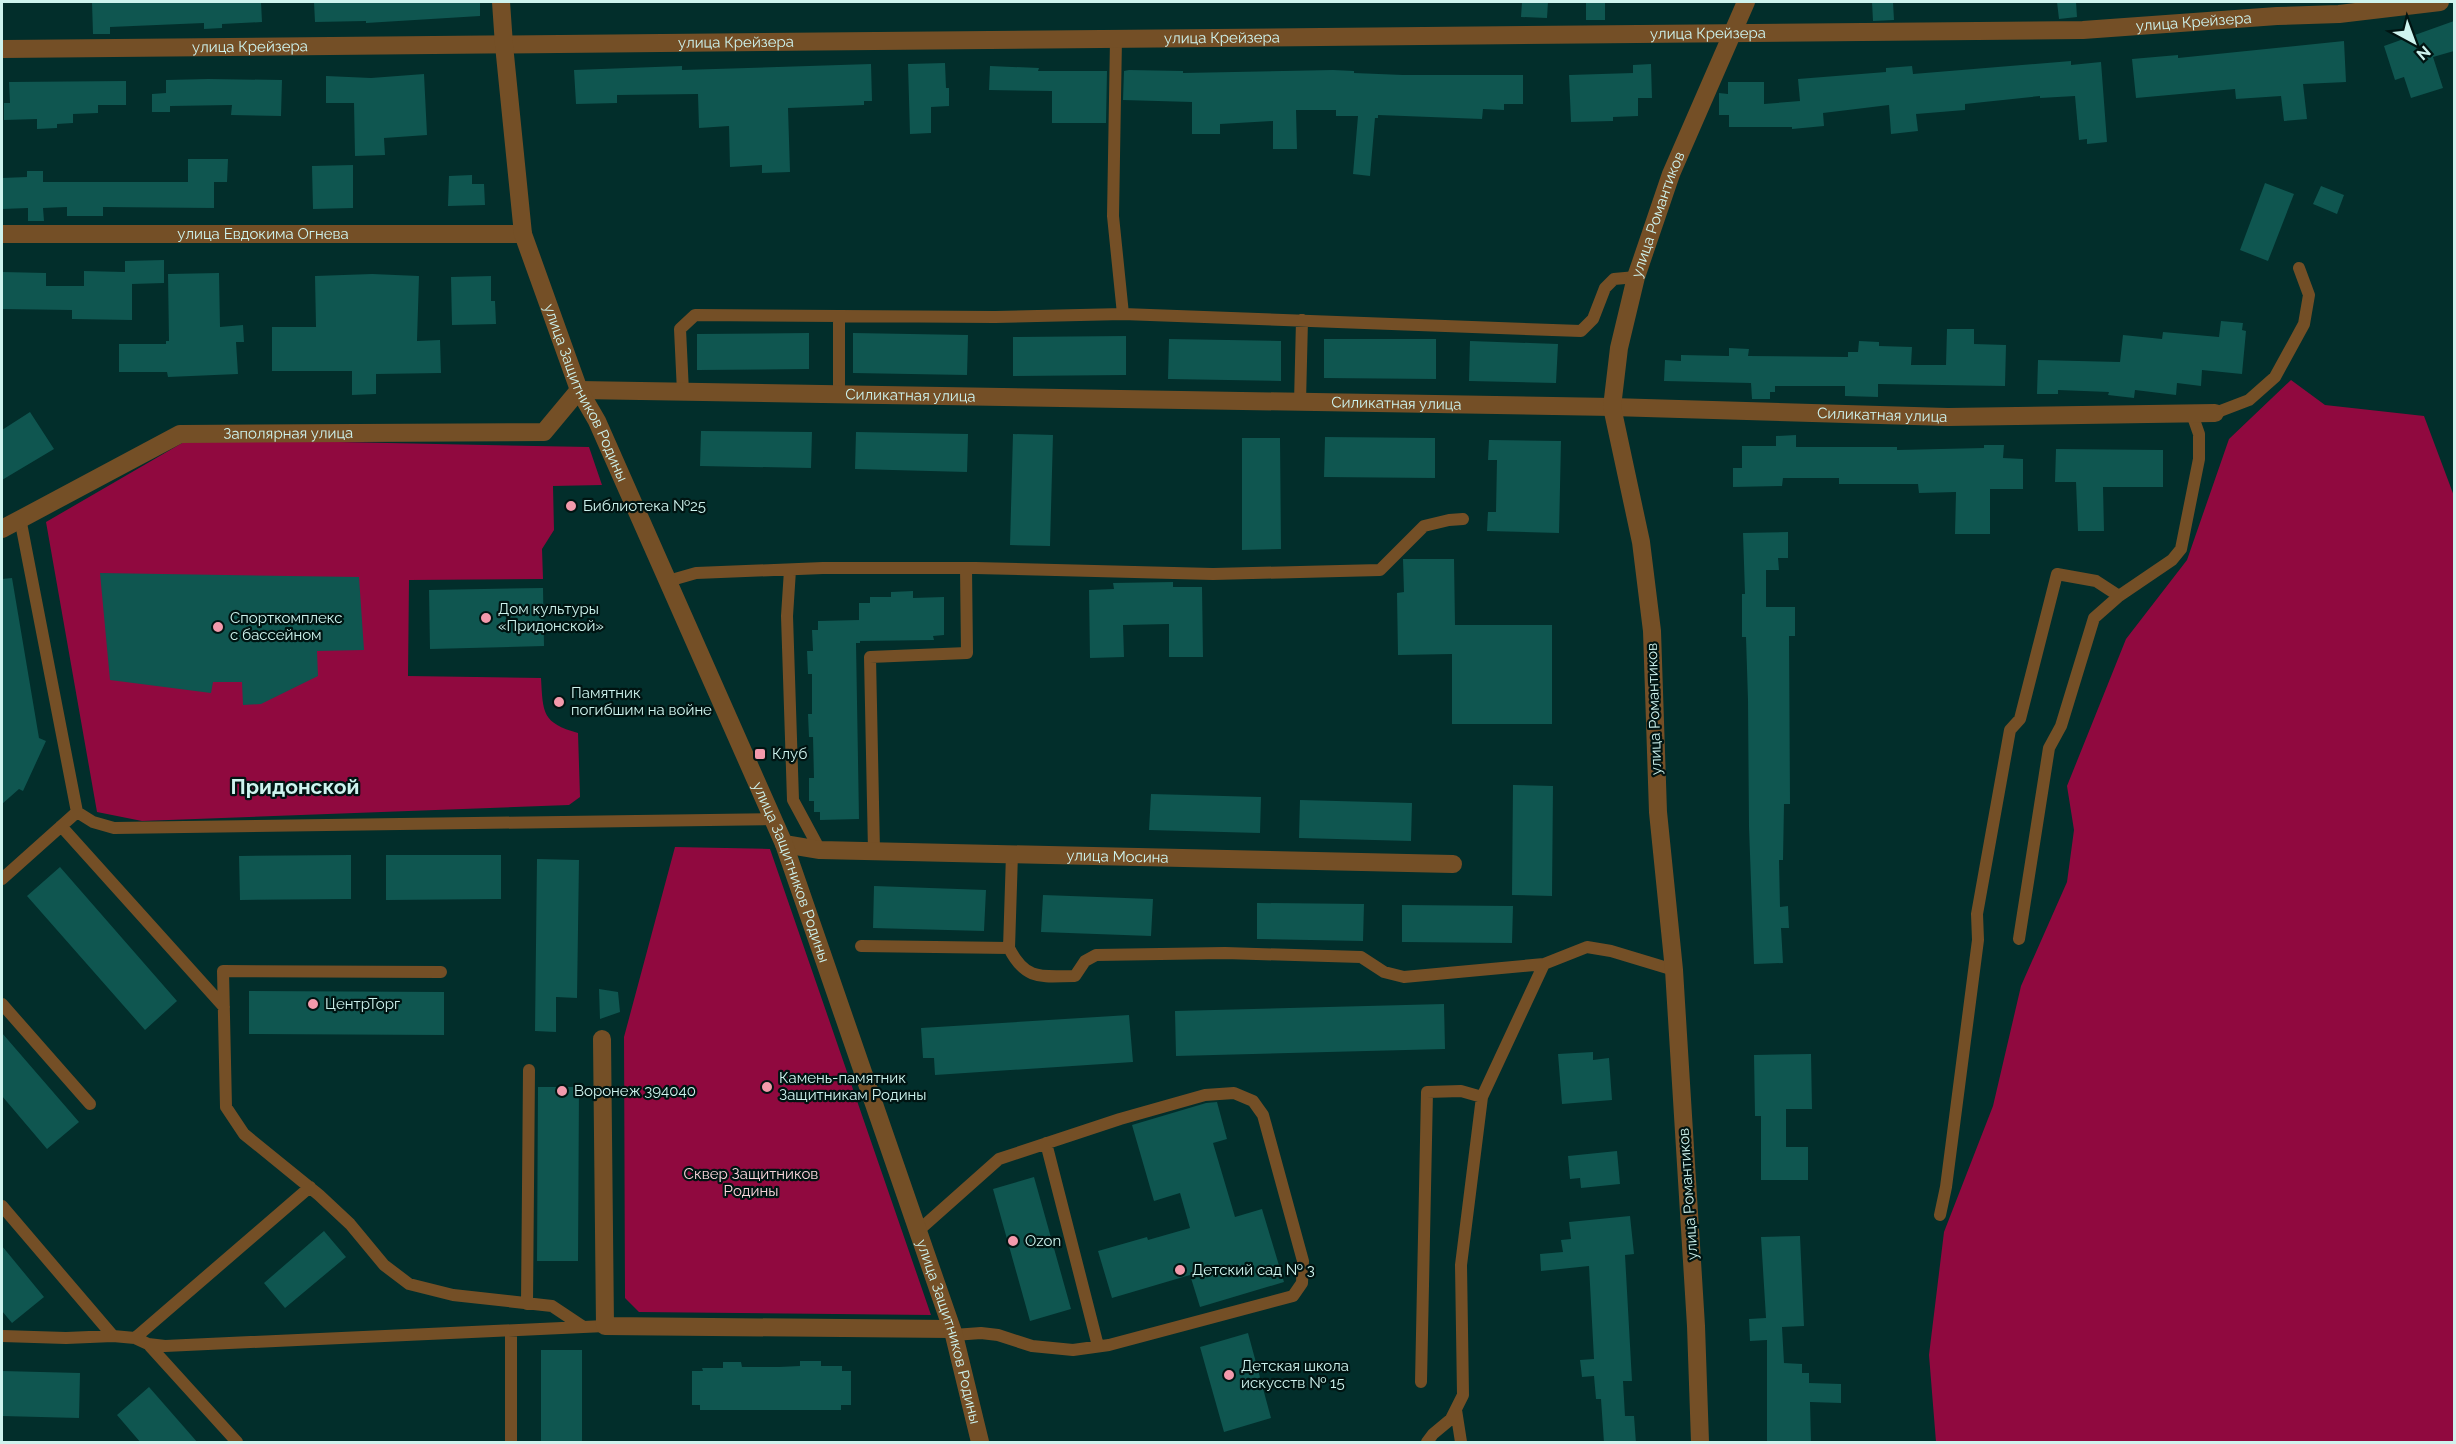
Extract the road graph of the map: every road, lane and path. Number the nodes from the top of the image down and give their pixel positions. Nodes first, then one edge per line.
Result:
1 (501, 2) edge
2 (1746, 2) edge
3 (2440, 2) edge
4 (2276, 9) edge
5 (1734, 32) junction
6 (1116, 39) junction
7 (504, 45) junction
8 (2, 49) edge
9 (2, 234) edge
10 (524, 234) junction
11 (2299, 268) dead end
12 (1636, 278) junction
13 (1123, 314) junction
14 (839, 316) junction
15 (1302, 320) junction
16 (579, 390) junction
17 (683, 392) junction
18 (839, 394) junction
19 (1300, 402) junction
20 (1612, 407) junction
21 (2216, 413) joint
22 (2192, 414) junction
23 (20, 518) junction
24 (1463, 519) dead end
25 (2, 529) edge
26 (966, 568) junction
27 (790, 570) junction
28 (668, 581) junction
29 (2119, 596) junction
30 (77, 812) junction
31 (774, 819) junction
32 (61, 826) junction
33 (784, 844) junction
34 (820, 850) junction
35 (874, 851) junction
36 (1012, 854) junction
37 (1453, 864) dead end
38 (2, 879) edge
39 (2019, 939) dead end
40 (861, 946) dead end
41 (1009, 948) junction
42 (1544, 964) junction
43 (1674, 970) junction
44 (441, 972) dead end
45 (2, 1004) edge
46 (224, 1007) junction
47 (602, 1039) dead end
48 (529, 1070) dead end
49 (1482, 1097) junction
50 (90, 1104) dead end
51 (1046, 1143) junction
52 (310, 1187) junction
53 (2, 1206) edge
54 (1940, 1215) dead end
55 (918, 1231) junction
56 (527, 1304) junction
57 (582, 1326) junction
58 (605, 1326) junction
59 (511, 1331) junction
60 (952, 1332) junction
61 (2, 1336) edge
62 (113, 1336) junction
63 (135, 1338) junction
64 (148, 1344) junction
65 (1098, 1346) junction
66 (1421, 1382) dead end
67 (1456, 1410) junction
68 (237, 1443) edge
69 (511, 1443) edge
70 (980, 1443) edge
71 (1427, 1443) edge
72 (1461, 1443) edge
73 (1700, 1443) edge

1 - 7 street, улица Защитников Родины
2 - 5 street, улица Романтиков
3 - 4 street, улица Крейзера
4 - 5 street, улица Крейзера
5 - 6 street, улица Крейзера
5 - 12 street, улица Романтиков
6 - 7 street, улица Крейзера
6 - 13 lane
7 - 8 street, улица Крейзера
7 - 10 street, улица Защитников Родины
9 - 10 street, улица Евдокима Огнева
10 - 16 street, улица Защитников Родины
11 - 21 lane
12 - 15 lane
12 - 20 street, улица Романтиков
13 - 14 lane
13 - 15 lane
14 - 17 lane
14 - 18 lane
15 - 19 lane
16 - 17 street, Силикатная улица
16 - 23 street, Заполярная улица
16 - 28 street, улица Защитников Родины
17 - 18 street, Силикатная улица
18 - 19 street, Силикатная улица
19 - 20 street, Силикатная улица
20 - 22 street, Силикатная улица
20 - 43 street, улица Романтиков
21 - 22 street, Силикатная улица
22 - 29 lane
23 - 25 street, Заполярная улица
23 - 30 lane
24 - 26 lane
26 - 27 lane
26 - 35 lane
27 - 28 lane
27 - 34 lane
28 - 31 street, улица Защитников Родины
29 - 39 lane
29 - 54 lane
30 - 31 lane
30 - 32 lane
31 - 33 street, улица Защитников Родины
32 - 38 lane
32 - 46 lane
33 - 34 street, улица Мосина
33 - 55 street, улица Защитников Родины
34 - 35 street, улица Мосина
35 - 36 street, улица Мосина
36 - 37 street, улица Мосина
36 - 41 lane
40 - 41 lane
41 - 42 lane
42 - 43 lane
42 - 49 lane
43 - 73 street, улица Романтиков
44 - 46 lane
45 - 50 lane
46 - 52 lane
47 - 58 street
48 - 56 lane
49 - 66 lane
49 - 67 lane
51 - 55 lane
51 - 65 lane
51 - 65 lane
52 - 56 lane
52 - 63 lane
53 - 62 lane
55 - 60 street, улица Защитников Родины
56 - 57 lane
57 - 58 lane
57 - 59 lane
58 - 60 street
59 - 64 lane
59 - 69 lane
60 - 65 lane
60 - 70 street, улица Защитников Родины
61 - 62 lane
62 - 63 lane
63 - 64 lane
64 - 68 lane
67 - 71 lane
67 - 72 lane

